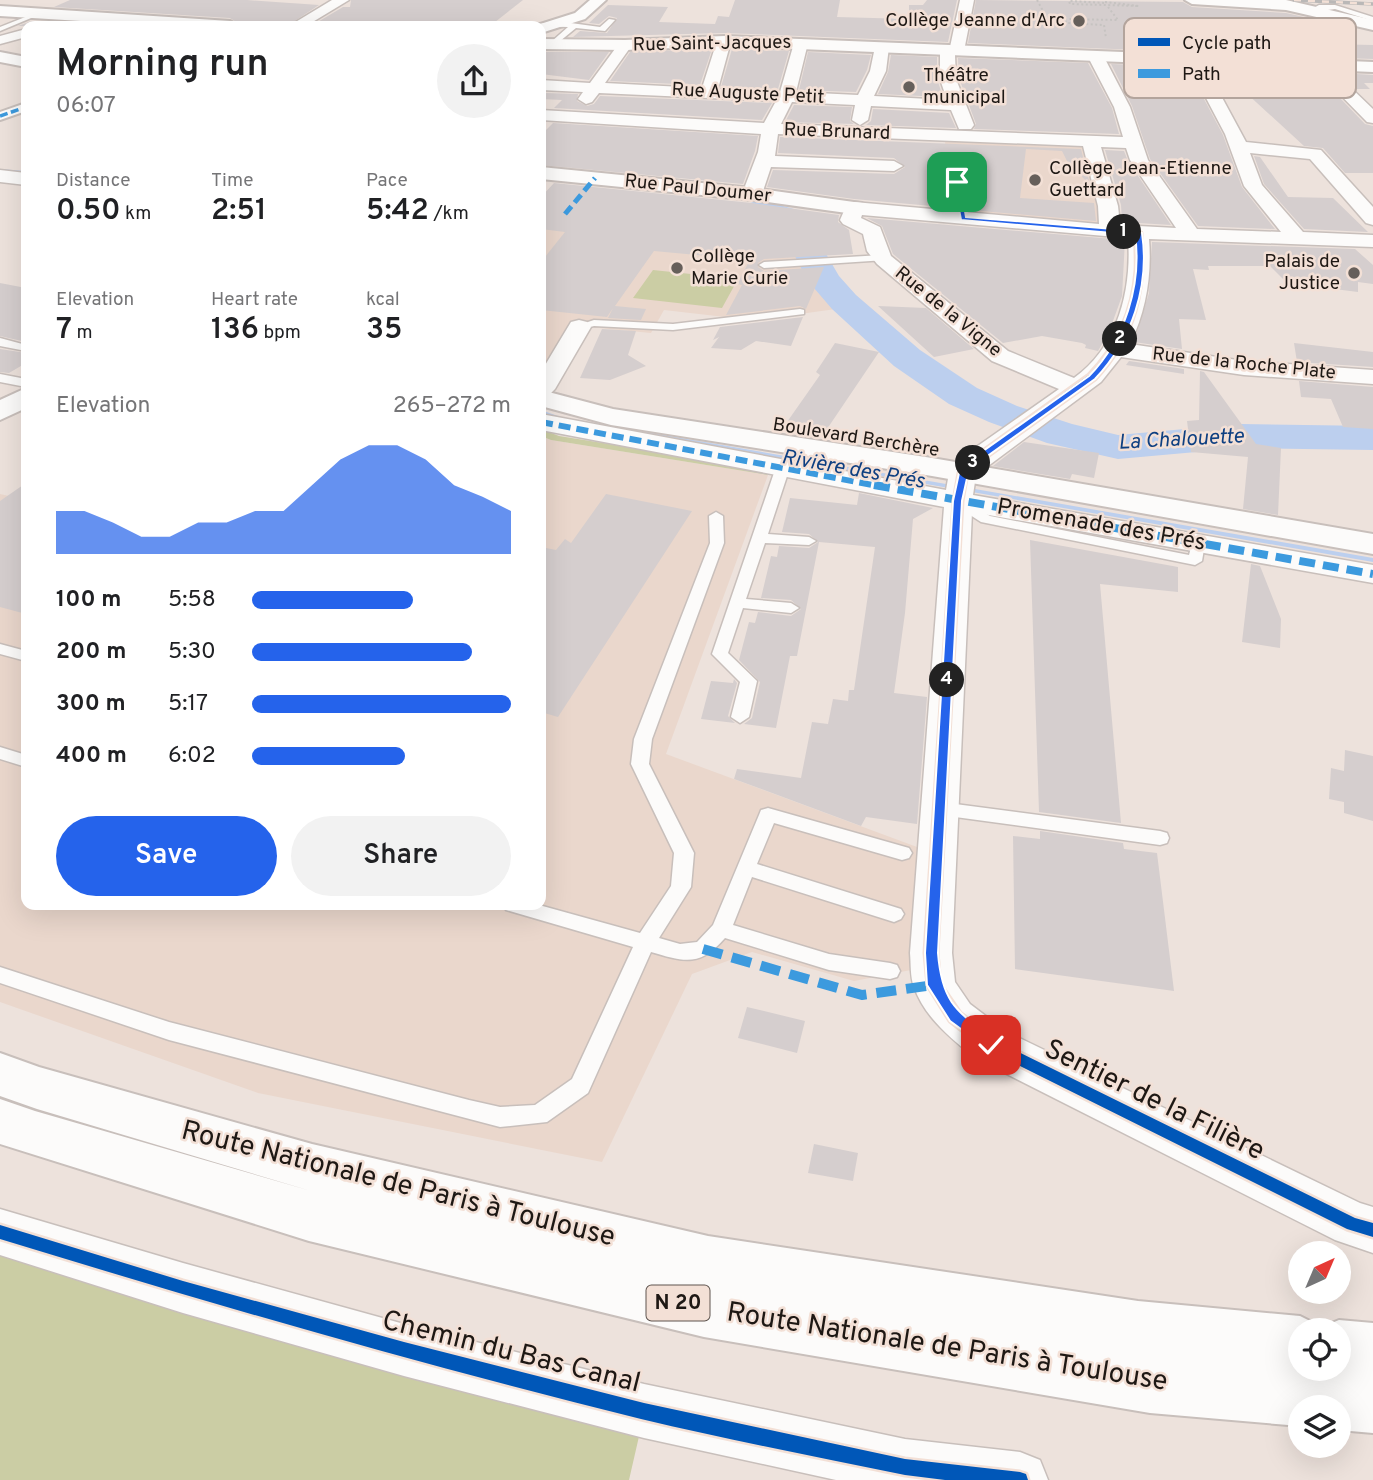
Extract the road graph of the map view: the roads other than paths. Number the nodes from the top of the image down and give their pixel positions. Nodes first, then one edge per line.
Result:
1 (342, 0) edge
2 (600, 0) edge
3 (967, 0) edge
4 (1192, 0) edge
5 (1313, 10) junction
6 (0, 11) edge
7 (40, 13) junction
8 (1343, 18) edge
9 (1373, 19) edge
10 (611, 20) dead end
11 (130, 21) edge
12 (305, 21) edge
13 (1356, 21) edge
14 (549, 25) edge
15 (574, 26) junction
16 (1373, 26) edge
17 (0, 29) edge
18 (21, 36) edge
19 (21, 37) edge
20 (0, 40) edge
21 (723, 41) junction
22 (801, 43) junction
23 (547, 44) edge
24 (625, 45) junction
25 (882, 47) junction
26 (1104, 48) junction
27 (952, 51) junction
28 (1124, 51) edge
29 (0, 57) edge
30 (21, 61) edge
31 (546, 85) edge
32 (597, 86) junction
33 (709, 92) junction
34 (787, 96) junction
35 (1214, 98) edge
36 (1353, 98) edge
37 (864, 101) junction
38 (956, 105) junction
39 (21, 109) edge
40 (546, 115) edge
41 (0, 117) edge
42 (570, 117) junction
43 (1373, 118) edge
44 (771, 129) junction
45 (858, 132) junction
46 (970, 137) junction
47 (1091, 143) junction
48 (1133, 143) junction
49 (1238, 147) junction
50 (764, 161) junction
51 (894, 166) dead end
52 (546, 173) edge
53 (0, 176) edge
54 (21, 178) edge
55 (957, 182) dead end
56 (752, 194) junction
57 (848, 215) junction
58 (964, 219) junction
59 (1373, 219) edge
60 (1110, 230) junction
61 (1138, 233) junction
62 (1191, 235) junction
63 (1298, 239) junction
64 (1369, 243) edge
65 (883, 258) junction
66 (764, 265) dead end
67 (800, 312) dead end
68 (579, 327) joint
69 (0, 342) edge
70 (21, 347) edge
71 (1116, 349) junction
72 (1373, 377) edge
73 (0, 378) edge
74 (546, 381) edge
75 (21, 382) edge
76 (1077, 388) junction
77 (21, 399) edge
78 (546, 399) edge
79 (0, 412) edge
80 (546, 423) edge
81 (783, 467) junction
82 (960, 487) junction
83 (716, 516) dead end
84 (757, 538) junction
85 (809, 541) dead end
86 (1373, 544) edge
87 (1373, 574) edge
88 (737, 603) junction
89 (791, 608) dead end
90 (0, 649) edge
91 (21, 655) edge
92 (740, 717) dead end
93 (0, 753) edge
94 (21, 759) edge
95 (940, 809) junction
96 (1160, 838) dead end
97 (902, 853) dead end
98 (747, 867) junction
99 (530, 910) edge
100 (894, 914) dead end
101 (721, 929) junction
102 (644, 944) junction
103 (890, 971) dead end
104 (0, 975) edge
105 (0, 1074) edge
106 (0, 1121) edge
107 (1373, 1230) edge
108 (0, 1232) edge
109 (1288, 1344) edge
110 (1351, 1350) edge
111 (1373, 1352) edge
112 (1373, 1403) edge
113 (1020, 1480) edge

1 - 12 street
2 - 14 main road
3 - 27 street
4 - 5 main road
5 - 8 main road
5 - 9 lane
6 - 7 main road
7 - 11 main road
7 - 17 lane
10 - 15 lane
13 - 16 main road
14 - 15 lane
15 - 23 lane
17 - 18 street
19 - 20 street
21 - 22 main road, Rue Saint-Jacques
21 - 24 main road, Rue Saint-Jacques
21 - 33 street
22 - 25 main road, Rue Saint-Jacques
22 - 34 street
23 - 24 main road, Rue Saint-Jacques
24 - 32 street
25 - 27 main road, Rue Saint-Jacques
25 - 37 street
26 - 27 main road, Rue Saint-Jacques
26 - 28 main road, Rue Saint-Jacques
26 - 48 street
27 - 38 street
29 - 30 main road
31 - 32 street, Rue Auguste Petit
32 - 33 street, Rue Auguste Petit
32 - 42 street
33 - 34 street, Rue Auguste Petit
34 - 37 street, Rue Auguste Petit
34 - 44 street
35 - 49 street
36 - 43 street
37 - 38 street, Rue Auguste Petit
37 - 45 street
38 - 46 street
39 - 41 street
40 - 42 street, Rue Brunard
42 - 44 street, Rue Brunard
44 - 45 street, Rue Brunard
44 - 50 street
45 - 46 street, Rue Brunard
46 - 47 street, Rue Brunard
47 - 48 street, Rue Brunard
47 - 60 street
48 - 62 street
49 - 59 street
49 - 63 street
50 - 51 street
50 - 56 street
52 - 56 main road, Rue Paul Doumer
53 - 54 street
55 - 58 lane
56 - 57 main road, Rue Paul Doumer
57 - 58 street
57 - 65 street, Rue de la Vigne
58 - 60 street
60 - 61 street
61 - 62 street
61 - 71 street
62 - 63 street
63 - 64 street
65 - 66 lane
65 - 76 street, Rue de la Vigne
67 - 68 lane
68 - 74 street
69 - 70 lane
71 - 72 street, Rue de la Roche Plate
71 - 76 street
73 - 75 lane
76 - 82 street
77 - 79 main road
78 - 82 main road, Boulevard Berchère
80 - 81 street, Promenade des Prés
81 - 82 street, Promenade des Prés
81 - 84 lane
82 - 86 main road, Boulevard Berchère
82 - 87 street, Promenade des Prés
82 - 95 street
83 - 102 lane
84 - 85 lane
84 - 88 lane
88 - 89 lane
88 - 92 lane
90 - 91 lane
93 - 94 lane
95 - 96 lane
95 - 107 street, Sentier de la Filière
97 - 98 lane
98 - 100 lane
98 - 101 lane
99 - 102 lane
101 - 102 lane
101 - 103 lane
102 - 104 lane
105 - 109 main road, Route Nationale de Paris à Toulouse / N 20
106 - 112 main road, Route Nationale de Paris à Toulouse / N 20
108 - 113 street, Chemin du Bas Canal
110 - 111 main road

